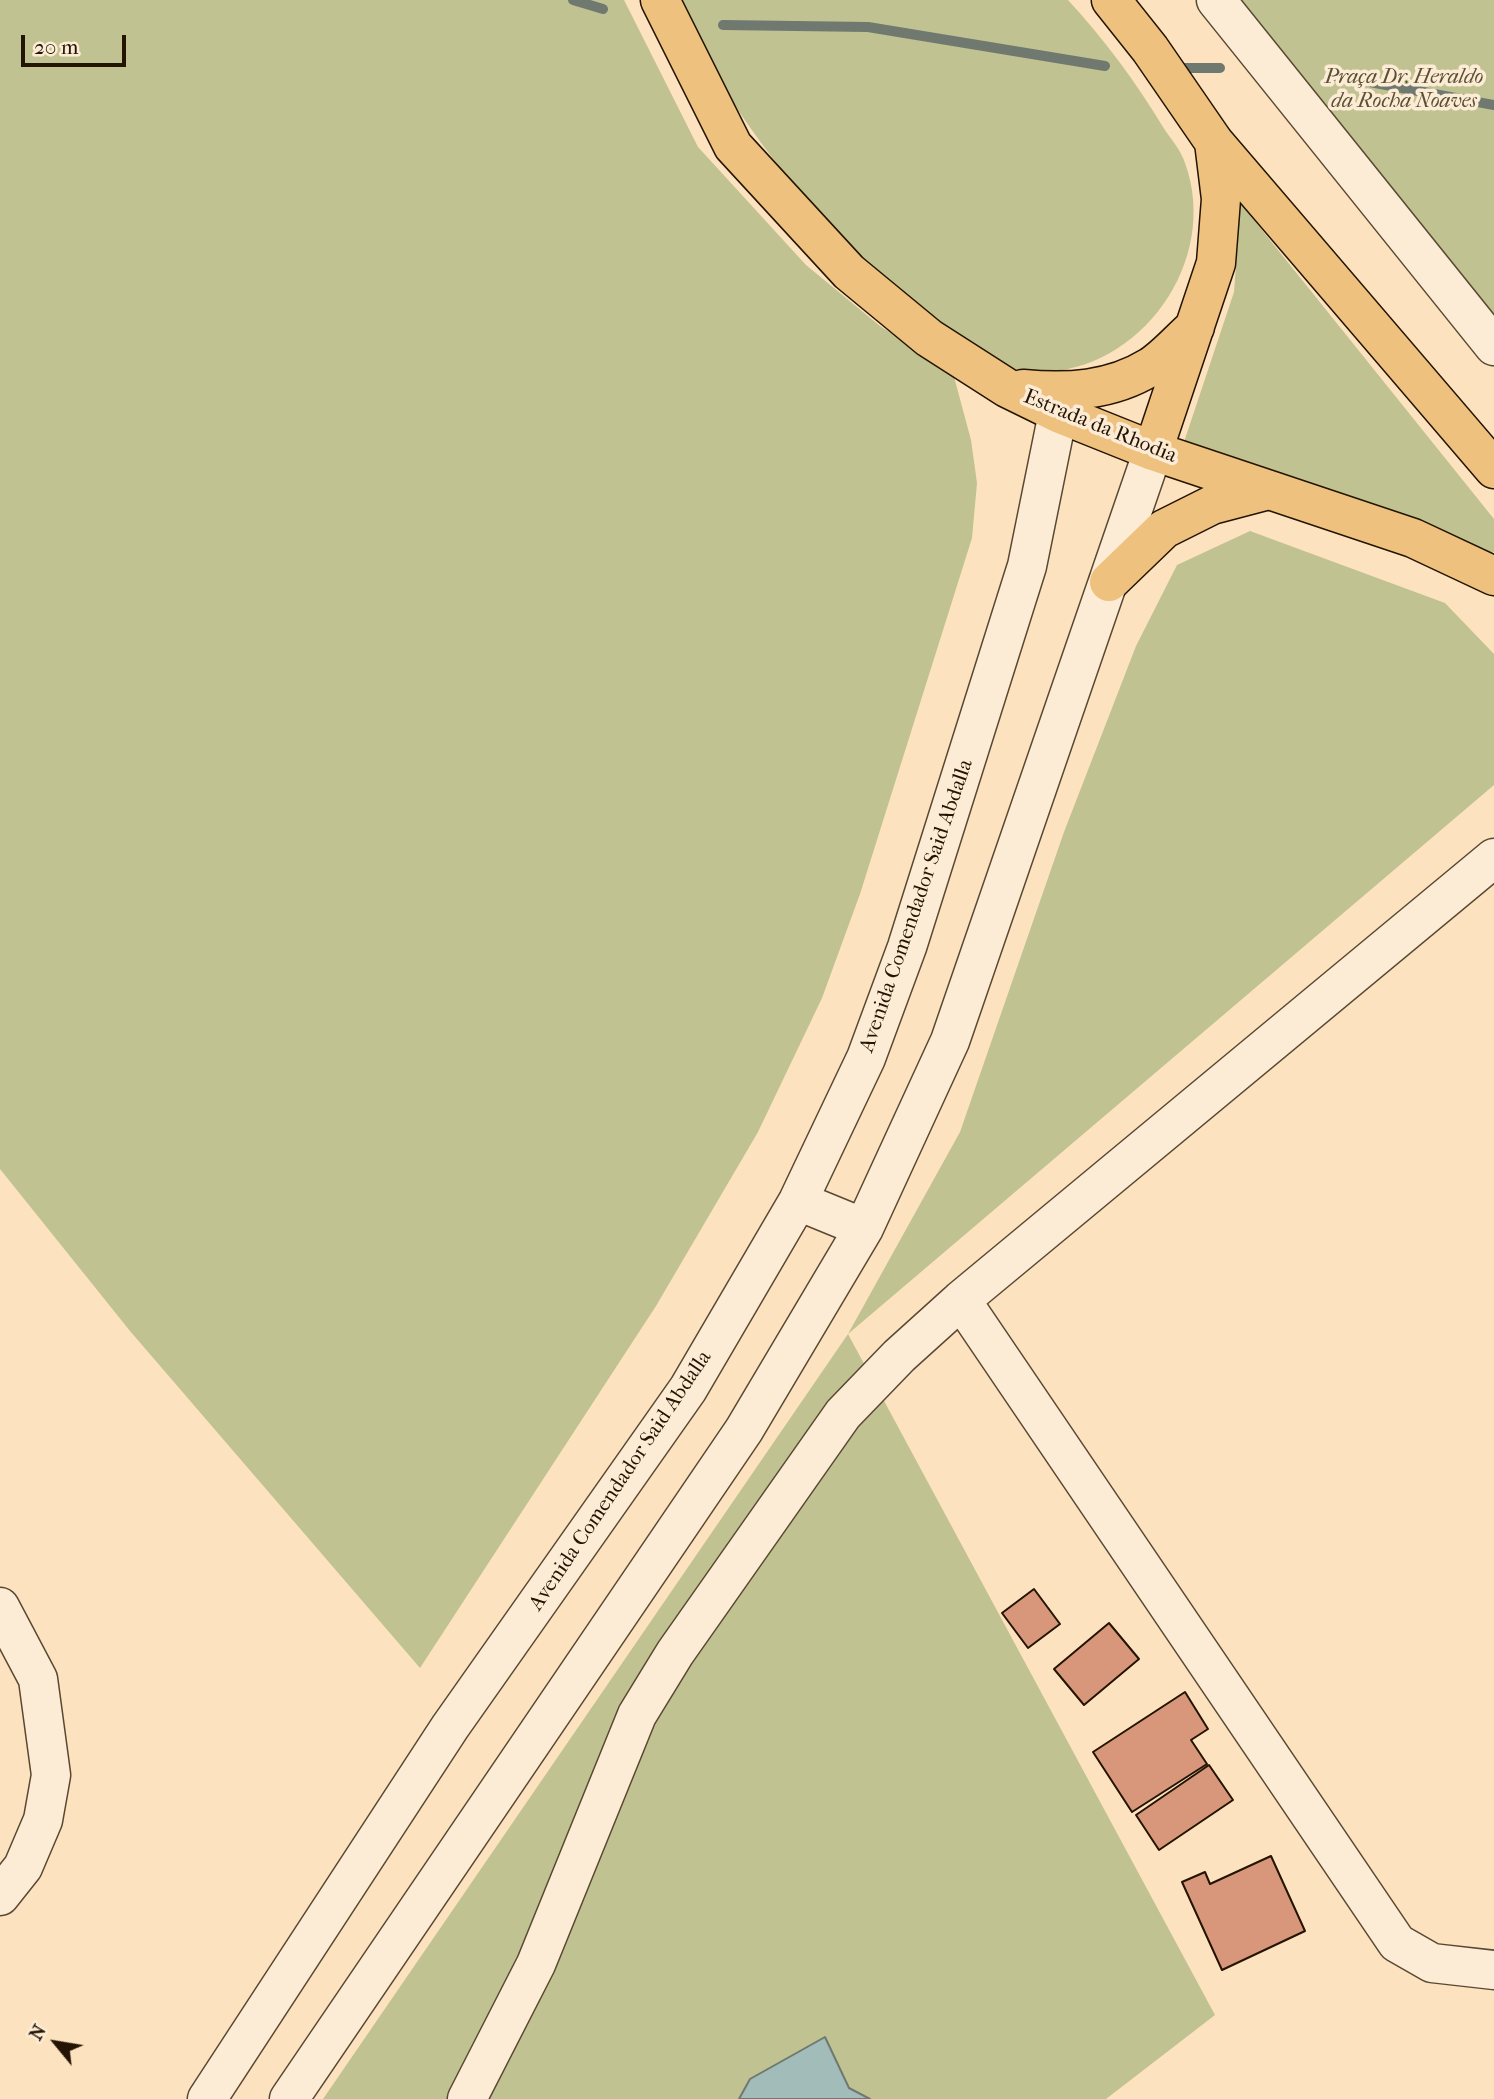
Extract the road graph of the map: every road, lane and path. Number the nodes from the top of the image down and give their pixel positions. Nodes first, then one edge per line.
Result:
1 (660, 0) edge
2 (1111, 0) edge
3 (1133, 0) edge
4 (1216, 0) edge
5 (1150, 49) junction
6 (1214, 142) junction
7 (1197, 325) junction
8 (1494, 346) edge
9 (1007, 388) junction
10 (1058, 413) junction
11 (1153, 451) junction
12 (1494, 468) edge
13 (1269, 490) junction
14 (1494, 576) edge
15 (1109, 582) junction
16 (1494, 858) edge
17 (798, 1201) junction
18 (864, 1228) junction
19 (961, 1300) junction
20 (0, 1607) edge
21 (10, 1644) edge
22 (0, 1896) edge
23 (1494, 1970) edge
24 (208, 2096) edge
25 (289, 2099) edge
26 (467, 2099) edge

1 - 9 main road, Estrada da Rhodia
2 - 5 main road
3 - 5 main road
4 - 8 street
5 - 6 main road
6 - 7 main road
6 - 12 main road
7 - 9 main road
7 - 11 main road
9 - 10 main road, Estrada da Rhodia
10 - 11 main road, Estrada da Rhodia
10 - 17 street, Avenida Comendador Said Abdalla
11 - 13 main road, Estrada da Rhodia
11 - 15 street
13 - 14 main road, Estrada da Rhodia
13 - 15 main road
15 - 18 street
16 - 19 street
17 - 18 street
17 - 24 street, Avenida Comendador Said Abdalla
18 - 25 street
19 - 23 street
19 - 26 street
20 - 21 street
21 - 22 street

